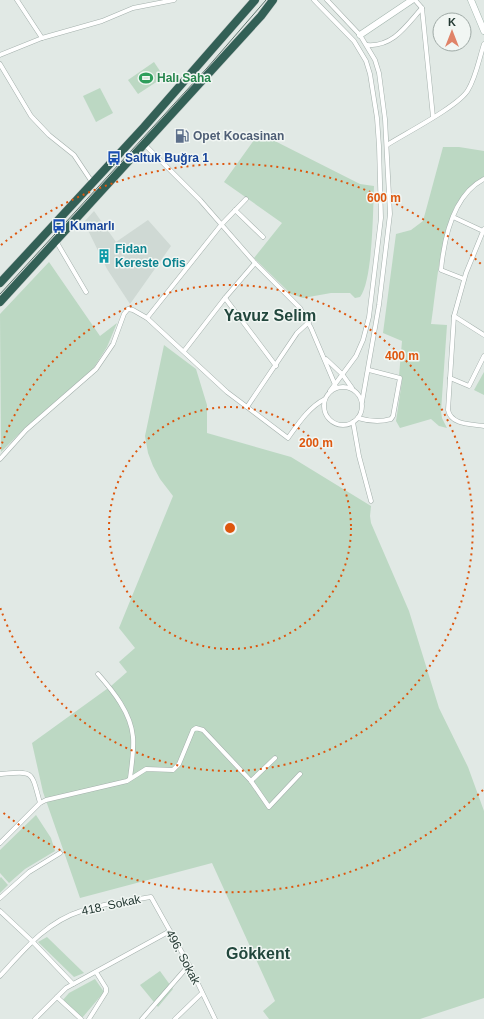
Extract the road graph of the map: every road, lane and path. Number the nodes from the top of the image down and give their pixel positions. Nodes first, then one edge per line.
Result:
1 (18, 0) edge
2 (174, 0) edge
3 (255, 0) edge
4 (314, 0) edge
5 (327, 0) edge
6 (414, 0) edge
7 (471, 0) edge
8 (274, 1) edge
9 (422, 8) junction
10 (484, 31) edge
11 (360, 35) junction
12 (42, 38) junction
13 (352, 39) junction
14 (484, 44) edge
15 (367, 45) junction
16 (0, 55) edge
17 (0, 64) edge
18 (433, 117) junction
19 (144, 144) junction
20 (387, 145) junction
21 (484, 179) edge
22 (92, 182) junction
23 (246, 199) dead end
24 (235, 210) junction
25 (453, 217) junction
26 (221, 225) junction
27 (484, 230) edge
28 (263, 238) dead end
29 (55, 241) junction
30 (255, 263) junction
31 (464, 279) junction
32 (0, 283) edge
33 (86, 292) dead end
34 (225, 298) junction
35 (0, 302) edge
36 (454, 316) junction
37 (147, 318) junction
38 (309, 322) junction
39 (484, 334) edge
40 (184, 351) junction
41 (484, 356) edge
42 (325, 358) junction
43 (276, 366) junction
44 (369, 370) junction
45 (342, 374) junction
46 (450, 378) junction
47 (336, 386) junction
48 (353, 389) junction
49 (325, 399) junction
50 (362, 402) junction
51 (248, 407) junction
52 (358, 418) junction
53 (353, 422) junction
54 (484, 426) edge
55 (0, 459) edge
56 (371, 501) dead end
57 (98, 674) dead end
58 (276, 758) dead end
59 (0, 774) edge
60 (300, 774) dead end
61 (130, 778) junction
62 (251, 781) junction
63 (40, 803) junction
64 (0, 843) edge
65 (60, 853) dead end
66 (151, 897) joint
67 (0, 898) edge
68 (0, 911) edge
69 (170, 931) junction
70 (32, 941) junction
71 (189, 965) junction
72 (96, 972) junction
73 (0, 976) edge
74 (73, 984) junction
75 (202, 993) junction
76 (57, 997) junction
77 (35, 1019) edge
78 (81, 1019) edge
79 (89, 1019) edge
80 (142, 1019) edge
81 (175, 1019) edge
82 (215, 1019) edge

1 - 12 street
2 - 12 street
3 - 22 highway
4 - 13 street
5 - 11 street
6 - 9 street
6 - 11 street
7 - 10 street
8 - 19 highway
9 - 15 street
9 - 18 street
11 - 13 street
11 - 15 street
12 - 16 street
13 - 45 street
14 - 18 street
15 - 20 street
17 - 22 street
18 - 20 street
19 - 26 street
19 - 29 highway
20 - 44 street
21 - 25 street
22 - 32 highway
23 - 24 street
24 - 26 street
24 - 28 street
25 - 27 street
25 - 31 street
26 - 30 street
26 - 37 street
27 - 31 street
29 - 33 street
29 - 35 highway
30 - 34 street
30 - 38 street
31 - 36 street
34 - 40 street
34 - 43 street
36 - 39 street
36 - 46 street
37 - 40 street
37 - 55 street
38 - 42 street
38 - 43 street
40 - 51 street
41 - 46 street
42 - 45 street
42 - 47 street
43 - 51 street
44 - 50 street
44 - 52 street
45 - 47 street
45 - 48 street
46 - 54 street
47 - 48 street
47 - 49 street
48 - 50 street
49 - 51 street
49 - 53 street
50 - 52 street
52 - 53 street
53 - 56 street
57 - 61 street
58 - 62 street
59 - 63 street
60 - 62 street
61 - 62 street
61 - 63 street
63 - 64 street
65 - 67 street
66 - 69 street, 496. Sokak
66 - 70 street, 418. Sokak
68 - 70 street
69 - 71 street, 496. Sokak
69 - 72 street
70 - 73 street, 418. Sokak
70 - 74 street
71 - 75 street, 496. Sokak
71 - 80 street
72 - 74 street
72 - 79 street
74 - 76 street
75 - 81 street
75 - 82 street, 496. Sokak
76 - 77 street
76 - 78 street

